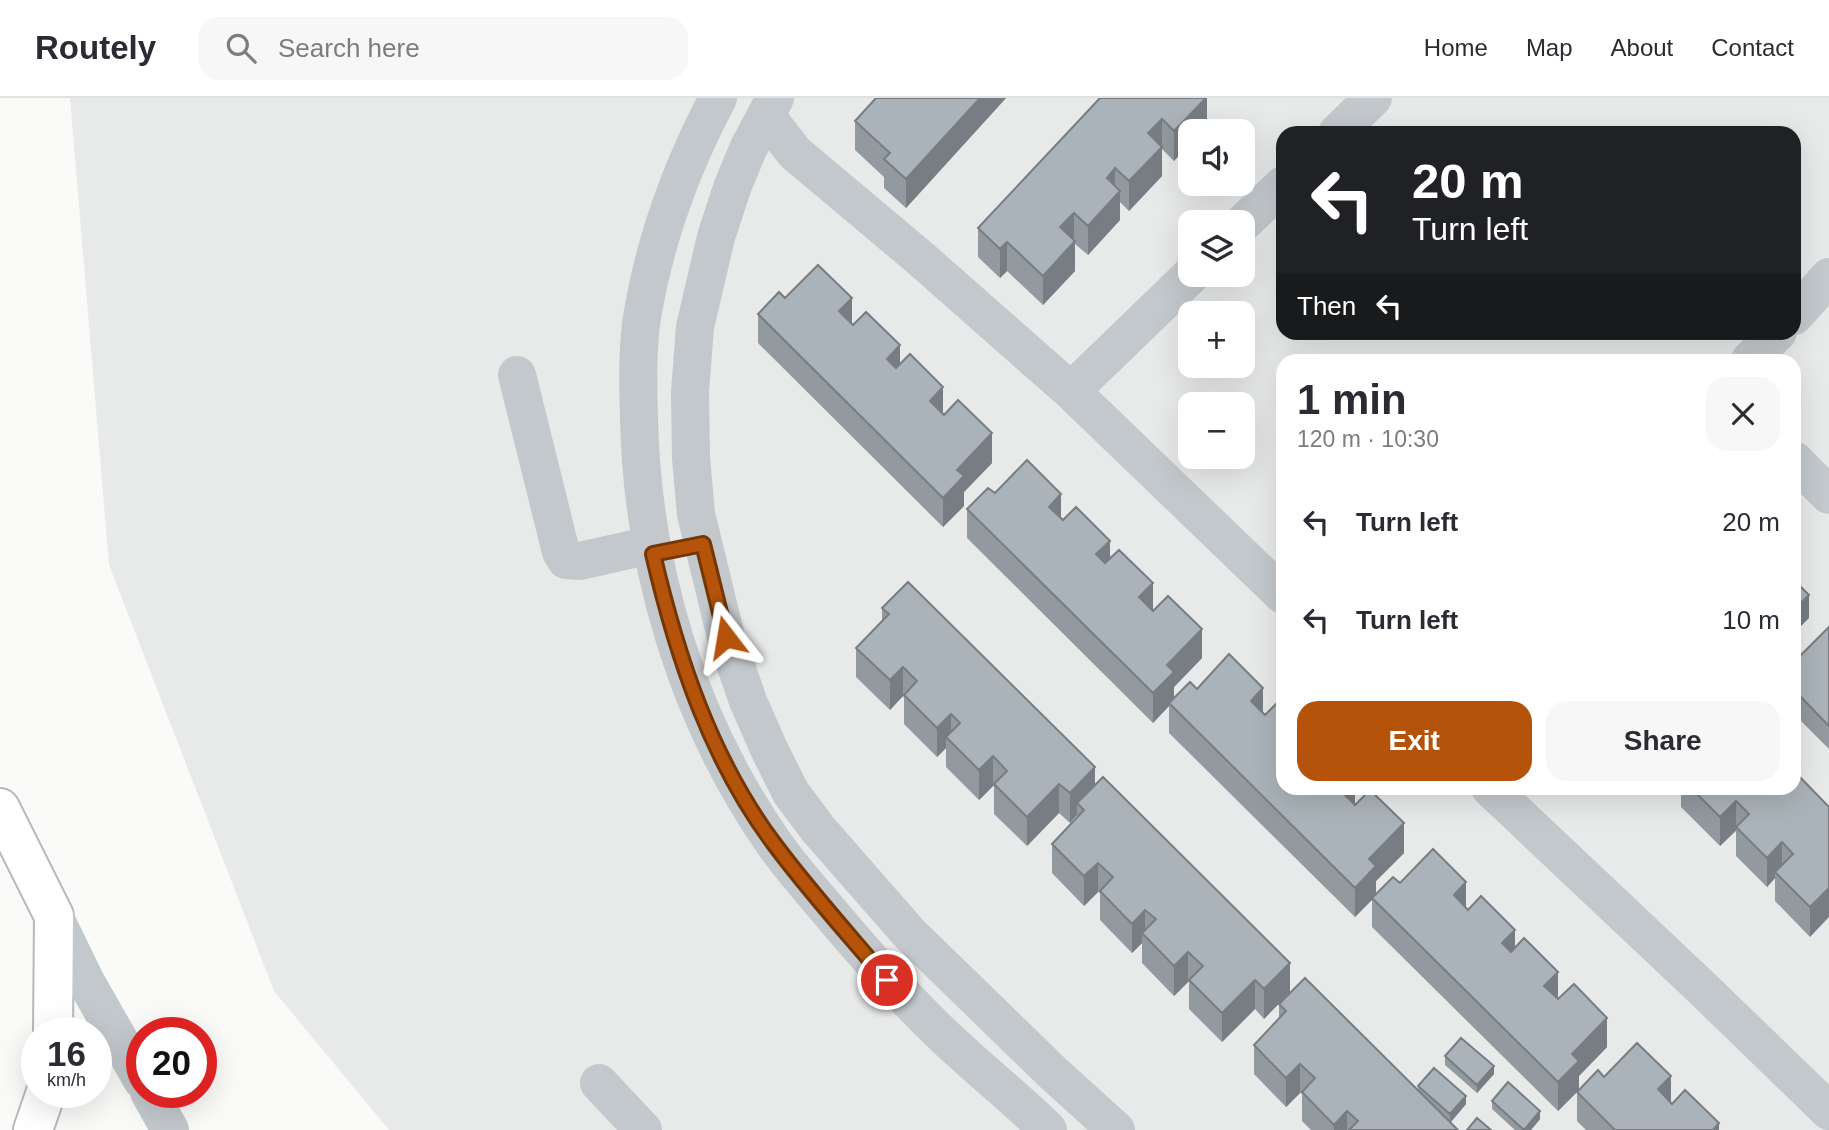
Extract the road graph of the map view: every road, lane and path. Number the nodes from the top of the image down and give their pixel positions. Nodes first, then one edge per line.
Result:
1 (718, 98) edge
2 (1373, 98) edge
3 (771, 107) edge
4 (1344, 126) edge
5 (1276, 192) edge
6 (1255, 212) edge
7 (1829, 277) edge
8 (1179, 287) edge
9 (1801, 308) edge
10 (1770, 340) edge
11 (1756, 354) edge
12 (517, 375) dead end
13 (1071, 391) junction
14 (1801, 467) edge
15 (1829, 495) edge
16 (703, 544) junction
17 (652, 549) junction
18 (1276, 588) edge
19 (1497, 795) edge
20 (0, 808) edge
21 (54, 916) junction
22 (53, 1017) edge
23 (126, 1052) edge
24 (599, 1083) dead end
25 (41, 1108) edge
26 (158, 1108) edge
27 (1829, 1111) edge
28 (33, 1130) edge
29 (170, 1130) edge
30 (643, 1130) edge
31 (1048, 1130) edge
32 (1116, 1130) edge

1 - 17 street
2 - 4 street
3 - 13 street
3 - 16 street
5 - 6 street
7 - 9 street
8 - 13 street
10 - 11 street
12 - 17 street
13 - 18 street
14 - 15 street
16 - 17 street
16 - 32 street
17 - 31 street
19 - 27 street
20 - 21 main road
21 - 22 main road
21 - 23 street
24 - 30 street
25 - 28 main road
26 - 29 street

